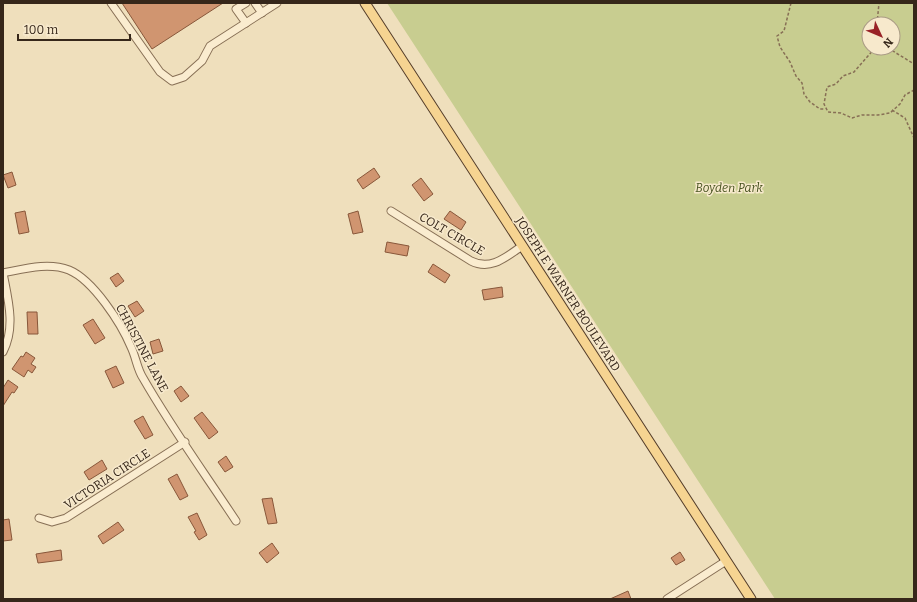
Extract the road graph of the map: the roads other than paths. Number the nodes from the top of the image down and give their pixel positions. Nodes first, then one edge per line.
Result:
1 (111, 3) edge
2 (246, 3) edge
3 (255, 3) edge
4 (365, 3) edge
5 (274, 4) edge
6 (262, 13) junction
7 (246, 23) junction
8 (391, 211) dead end
9 (522, 246) junction
10 (3, 273) edge
11 (3, 352) edge
12 (184, 442) junction
13 (38, 518) dead end
14 (236, 521) dead end
15 (726, 561) junction
16 (667, 599) edge
17 (751, 599) edge

1 - 7 street
2 - 7 street
3 - 6 street
4 - 9 main road, JOSEPH E WARNER BOULEVARD
5 - 6 street
6 - 7 street
8 - 9 street, COLT CIRCLE
9 - 15 main road, JOSEPH E WARNER BOULEVARD
10 - 11 street
10 - 12 street, CHRISTINE LANE
12 - 13 street, VICTORIA CIRCLE
12 - 14 street, CHRISTINE LANE
15 - 16 street
15 - 17 main road, JOSEPH E WARNER BOULEVARD

